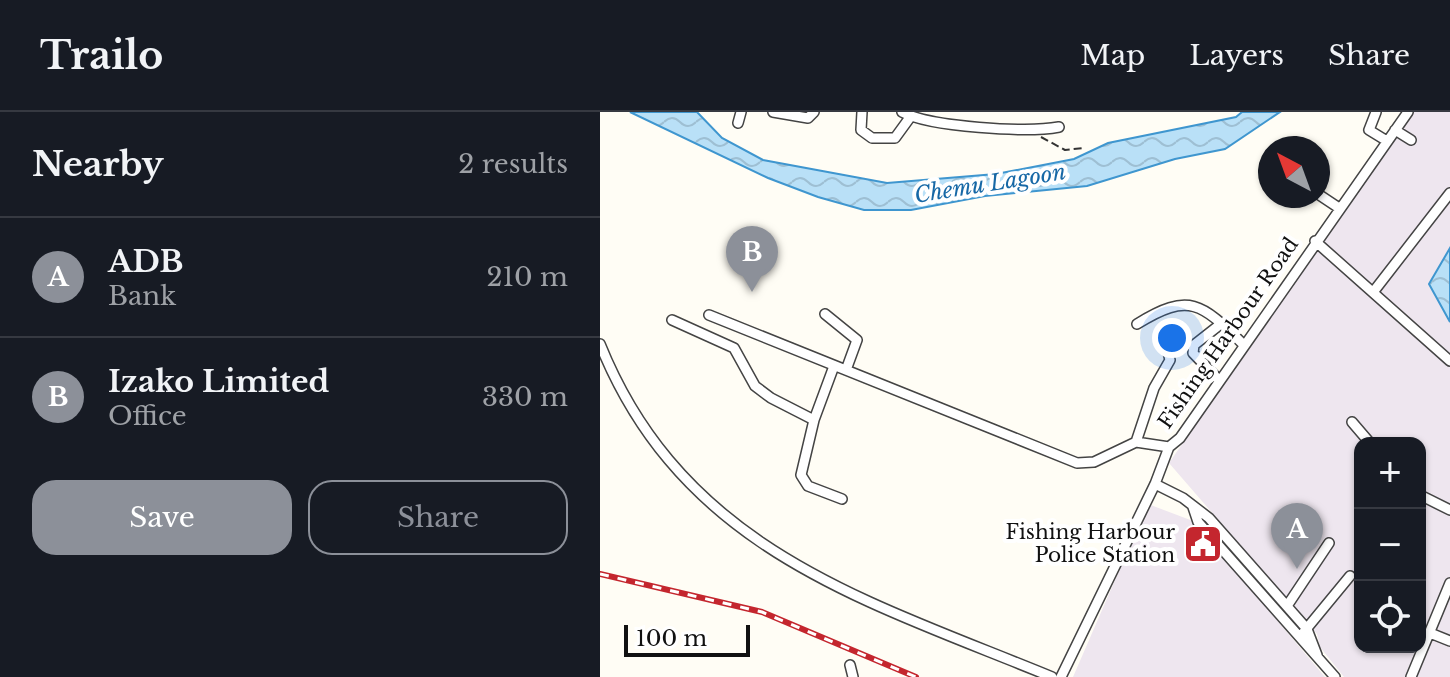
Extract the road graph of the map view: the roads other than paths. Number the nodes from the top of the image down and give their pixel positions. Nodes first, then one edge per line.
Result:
1 (741, 112) edge
2 (773, 112) edge
3 (814, 112) edge
4 (862, 112) edge
5 (1376, 112) edge
6 (1408, 112) edge
7 (907, 114) edge
8 (738, 123) dead end
9 (1059, 127) dead end
10 (1395, 130) junction
11 (1411, 140) dead end
12 (1387, 141) junction
13 (1450, 193) edge
14 (1330, 202) edge
15 (1339, 208) junction
16 (1315, 241) junction
17 (1374, 291) junction
18 (825, 314) dead end
19 (709, 315) dead end
20 (672, 320) dead end
21 (1222, 323) junction
22 (1137, 324) dead end
23 (600, 344) edge
24 (1166, 344) dead end
25 (1244, 345) junction
26 (1450, 361) edge
27 (834, 366) junction
28 (846, 370) junction
29 (1219, 380) junction
30 (814, 420) junction
31 (1352, 422) dead end
32 (1365, 437) edge
33 (1136, 442) junction
34 (1169, 447) junction
35 (1155, 484) junction
36 (1426, 498) edge
37 (842, 499) dead end
38 (1193, 507) junction
39 (1450, 510) edge
40 (1329, 543) dead end
41 (1350, 576) dead end
42 (1450, 583) edge
43 (1287, 606) junction
44 (1307, 629) junction
45 (1430, 633) junction
46 (1298, 639) junction
47 (1450, 641) edge
48 (1317, 655) junction
49 (850, 665) dead end
50 (853, 677) edge
51 (1052, 677) edge
52 (1061, 677) edge
53 (1335, 677) edge
54 (1411, 677) edge

1 - 8 street
2 - 3 street
4 - 7 street
5 - 12 street
6 - 10 street, Fishing Harbour Road
7 - 9 street
10 - 11 street
10 - 12 street, Fishing Harbour Road
12 - 15 street, Fishing Harbour Road
13 - 17 street
14 - 15 street
15 - 16 street, Fishing Harbour Road
16 - 17 street
16 - 25 street, Fishing Harbour Road
17 - 26 street
18 - 28 street
19 - 27 street
20 - 30 street
21 - 22 street
21 - 25 street
21 - 29 street
23 - 51 street
24 - 33 street
25 - 29 street, Fishing Harbour Road
27 - 28 street
27 - 30 street
28 - 33 street
29 - 34 street, Fishing Harbour Road
30 - 37 street
31 - 32 street
33 - 34 street
34 - 35 street, Fishing Harbour Road
35 - 38 street
35 - 52 street, Fishing Harbour Road
36 - 39 street
38 - 43 street
38 - 46 street
40 - 43 street
41 - 44 street
42 - 45 street
43 - 44 street
44 - 46 street
44 - 48 street
45 - 47 street
45 - 54 street
46 - 48 street
48 - 53 street
49 - 50 street

